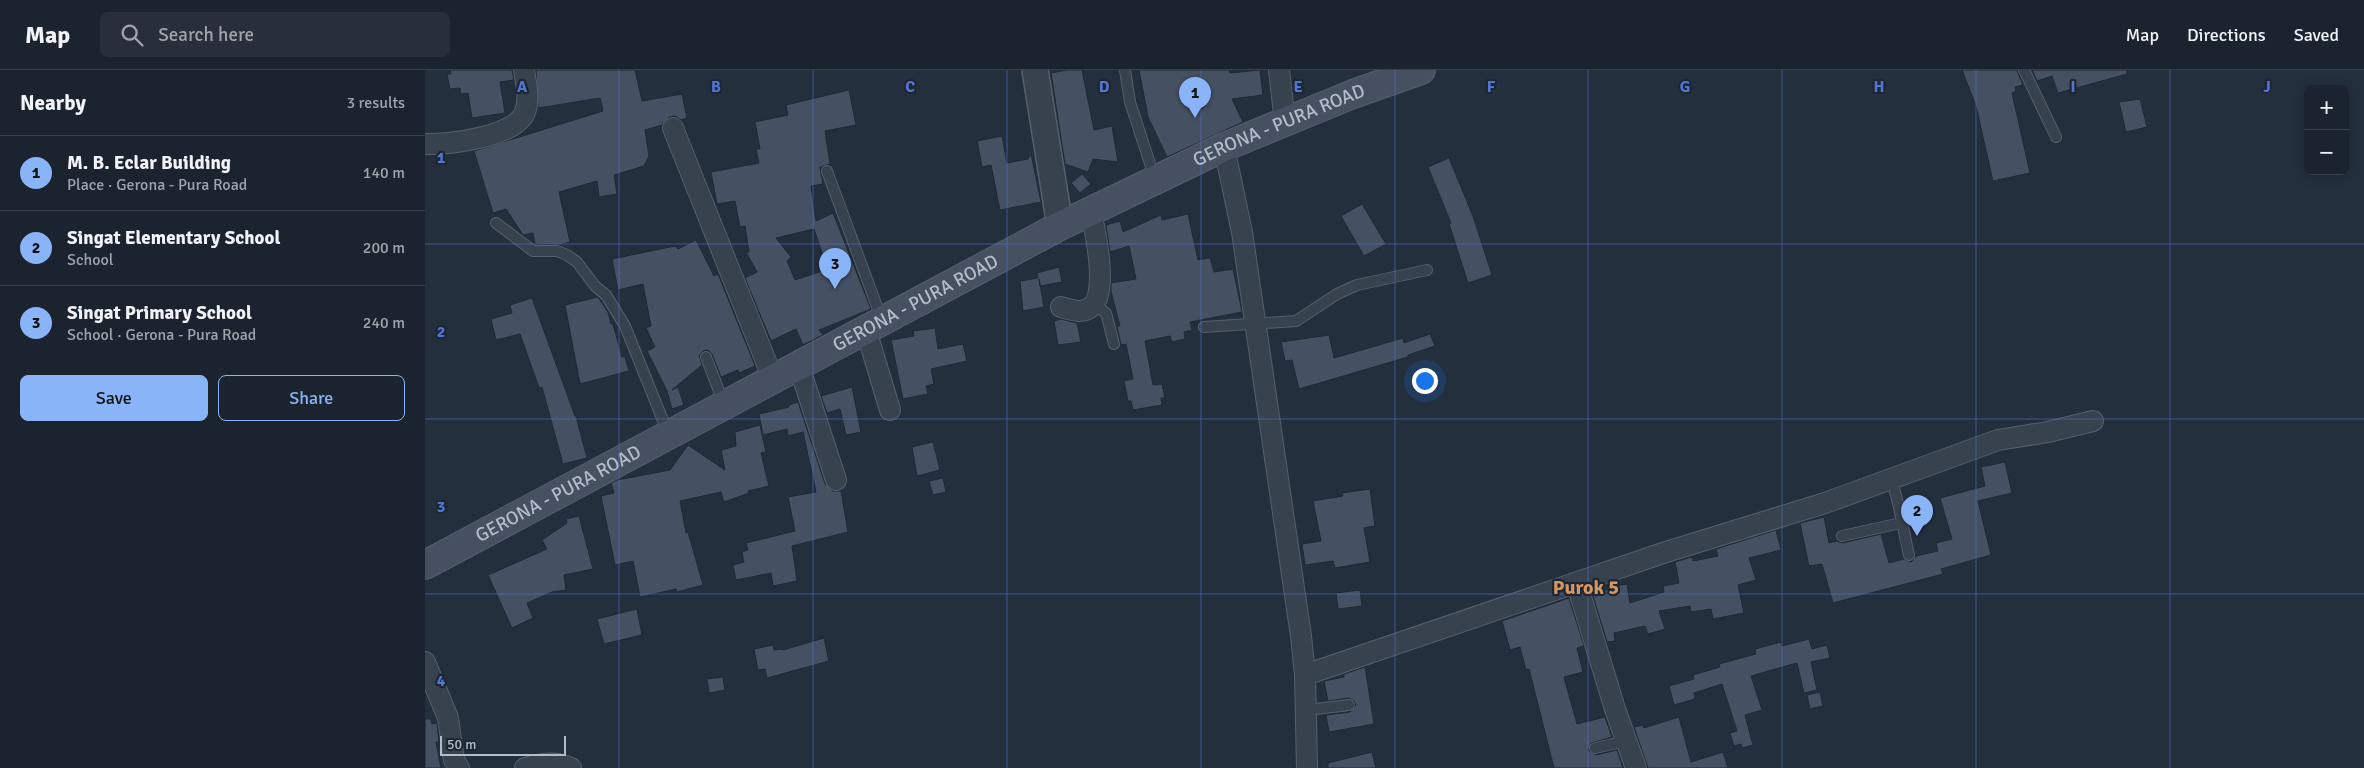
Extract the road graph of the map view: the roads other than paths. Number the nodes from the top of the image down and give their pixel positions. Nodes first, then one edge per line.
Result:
1 (524, 70) edge
2 (1035, 70) edge
3 (1125, 70) edge
4 (1279, 70) edge
5 (1421, 70) edge
6 (2024, 70) edge
7 (1285, 122) junction
8 (673, 128) dead end
9 (2056, 137) dead end
10 (425, 144) edge
11 (1224, 148) junction
12 (827, 171) dead end
13 (1155, 180) junction
14 (1091, 212) junction
15 (496, 223) dead end
16 (1060, 226) junction
17 (1427, 270) dead end
18 (1094, 304) junction
19 (1061, 307) dead end
20 (1256, 325) junction
21 (874, 326) junction
22 (1204, 327) dead end
23 (1114, 344) dead end
24 (706, 357) dead end
25 (799, 366) junction
26 (773, 379) junction
27 (724, 405) junction
28 (890, 410) dead end
29 (2093, 420) dead end
30 (669, 434) junction
31 (836, 480) dead end
32 (1891, 480) junction
33 (1901, 523) junction
34 (1842, 536) dead end
35 (1909, 555) dead end
36 (425, 565) edge
37 (1577, 584) junction
38 (425, 662) edge
39 (1305, 675) junction
40 (1349, 704) dead end
41 (1307, 710) junction
42 (1626, 740) junction
43 (1595, 748) dead end
44 (459, 768) edge
45 (525, 768) edge
46 (571, 768) edge
47 (1307, 768) edge
48 (1636, 768) edge

1 - 10 street
2 - 16 street
3 - 13 lane
4 - 7 street
5 - 7 main road, GERONA - PURA ROAD
6 - 9 lane
7 - 11 main road, GERONA - PURA ROAD
8 - 26 street
11 - 13 main road, GERONA - PURA ROAD
11 - 20 street
12 - 21 lane
13 - 14 main road, GERONA - PURA ROAD
14 - 16 main road, GERONA - PURA ROAD
14 - 18 street
15 - 30 lane
16 - 21 main road, GERONA - PURA ROAD
17 - 20 lane
18 - 19 street
18 - 23 lane
20 - 22 lane
20 - 39 street
21 - 25 main road, GERONA - PURA ROAD
21 - 28 street
24 - 27 lane
25 - 26 main road, GERONA - PURA ROAD
25 - 31 street
26 - 27 main road, GERONA - PURA ROAD
27 - 30 main road, GERONA - PURA ROAD
29 - 32 street
30 - 36 main road, GERONA - PURA ROAD
32 - 33 lane
32 - 37 street
33 - 34 lane
33 - 35 lane
37 - 39 street
37 - 42 street
38 - 44 street
39 - 41 street
40 - 41 lane
41 - 47 street
42 - 43 lane
42 - 48 street
45 - 46 street

